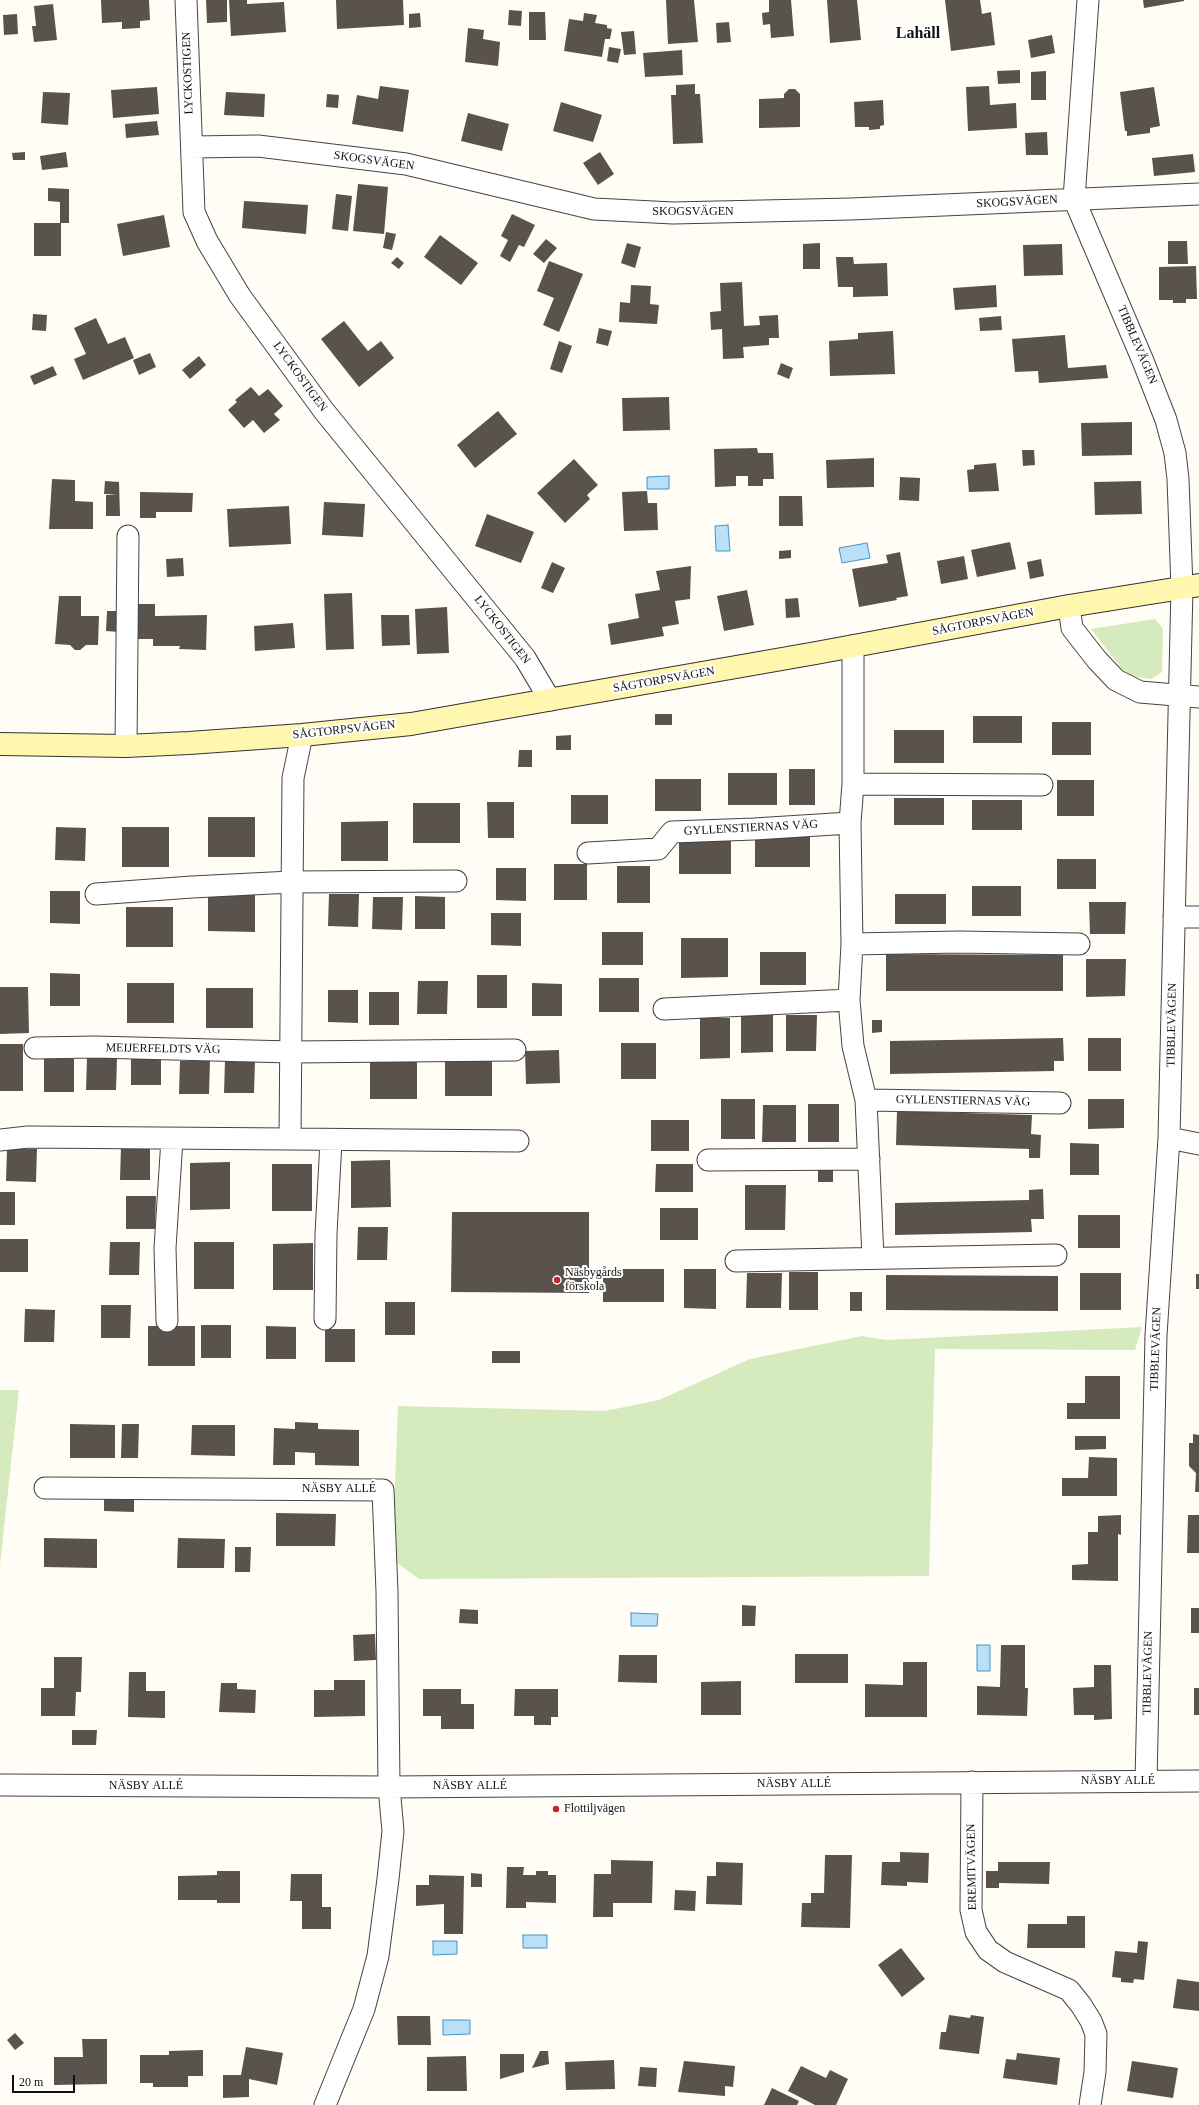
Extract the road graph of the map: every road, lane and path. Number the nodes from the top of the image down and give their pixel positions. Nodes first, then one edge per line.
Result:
1 (186, 0) edge
2 (1088, 0) edge
3 (192, 147) junction
4 (1199, 194) edge
5 (1074, 199) junction
6 (128, 536) dead end
7 (1191, 586) edge
8 (1069, 606) junction
9 (853, 646) junction
10 (1189, 697) edge
11 (550, 700) junction
12 (302, 735) junction
13 (0, 744) edge
14 (126, 746) junction
15 (853, 784) junction
16 (1042, 785) dead end
17 (850, 823) junction
18 (588, 853) dead end
19 (456, 881) dead end
20 (292, 882) junction
21 (96, 894) dead end
22 (1174, 917) junction
23 (1199, 917) edge
24 (852, 944) junction
25 (1080, 944) dead end
26 (849, 1000) junction
27 (664, 1009) dead end
28 (35, 1048) dead end
29 (515, 1050) dead end
30 (291, 1052) junction
31 (866, 1100) junction
32 (1060, 1103) dead end
33 (1169, 1138) junction
34 (172, 1139) junction
35 (0, 1140) edge
36 (290, 1140) junction
37 (331, 1140) junction
38 (518, 1141) dead end
39 (1199, 1144) edge
40 (869, 1159) junction
41 (708, 1160) dead end
42 (1056, 1255) dead end
43 (873, 1258) junction
44 (736, 1261) dead end
45 (325, 1319) dead end
46 (167, 1321) dead end
47 (46, 1488) dead end
48 (1146, 1781) junction
49 (1199, 1781) edge
50 (972, 1782) junction
51 (0, 1785) edge
52 (389, 1787) junction
53 (325, 2105) edge
54 (1090, 2105) edge

1 - 3 street, LYCKOSTIGEN
2 - 5 street, TIBBLEVÄGEN
3 - 5 street, SKOGSVÄGEN
3 - 11 street, LYCKOSTIGEN
4 - 5 street, SKOGSVÄGEN
5 - 7 street, TIBBLEVÄGEN
6 - 14 street
7 - 8 street, SÅGTORPSVÄGEN
7 - 10 street, TIBBLEVÄGEN
8 - 9 street, SÅGTORPSVÄGEN
8 - 10 street
9 - 11 street, SÅGTORPSVÄGEN
9 - 15 street
10 - 22 street, TIBBLEVÄGEN
11 - 12 street, SÅGTORPSVÄGEN
12 - 14 street, SÅGTORPSVÄGEN
12 - 20 street
13 - 14 street, SÅGTORPSVÄGEN
15 - 16 street
15 - 17 street
17 - 18 street, GYLLENSTIERNAS VÄG
17 - 24 street
19 - 20 street
20 - 21 street
20 - 30 street
22 - 23 street
22 - 33 street, TIBBLEVÄGEN
24 - 25 street
24 - 26 street
26 - 27 street
26 - 31 street
28 - 30 street, MEIJERFELDTS VÄG
29 - 30 street, MEIJERFELDTS VÄG
30 - 36 street
31 - 32 street, GYLLENSTIERNAS VÄG
31 - 40 street
33 - 39 street
33 - 48 street, TIBBLEVÄGEN
34 - 35 street
34 - 36 street
34 - 46 street
36 - 37 street
37 - 38 street
37 - 45 street
40 - 41 street
40 - 43 street
42 - 43 street
43 - 44 street
47 - 52 street, NÄSBY ALLÉ
48 - 49 street, NÄSBY ALLÉ
48 - 50 street, NÄSBY ALLÉ
50 - 52 street, NÄSBY ALLÉ
50 - 54 street, EREMITVÄGEN
51 - 52 street, NÄSBY ALLÉ
52 - 53 street

